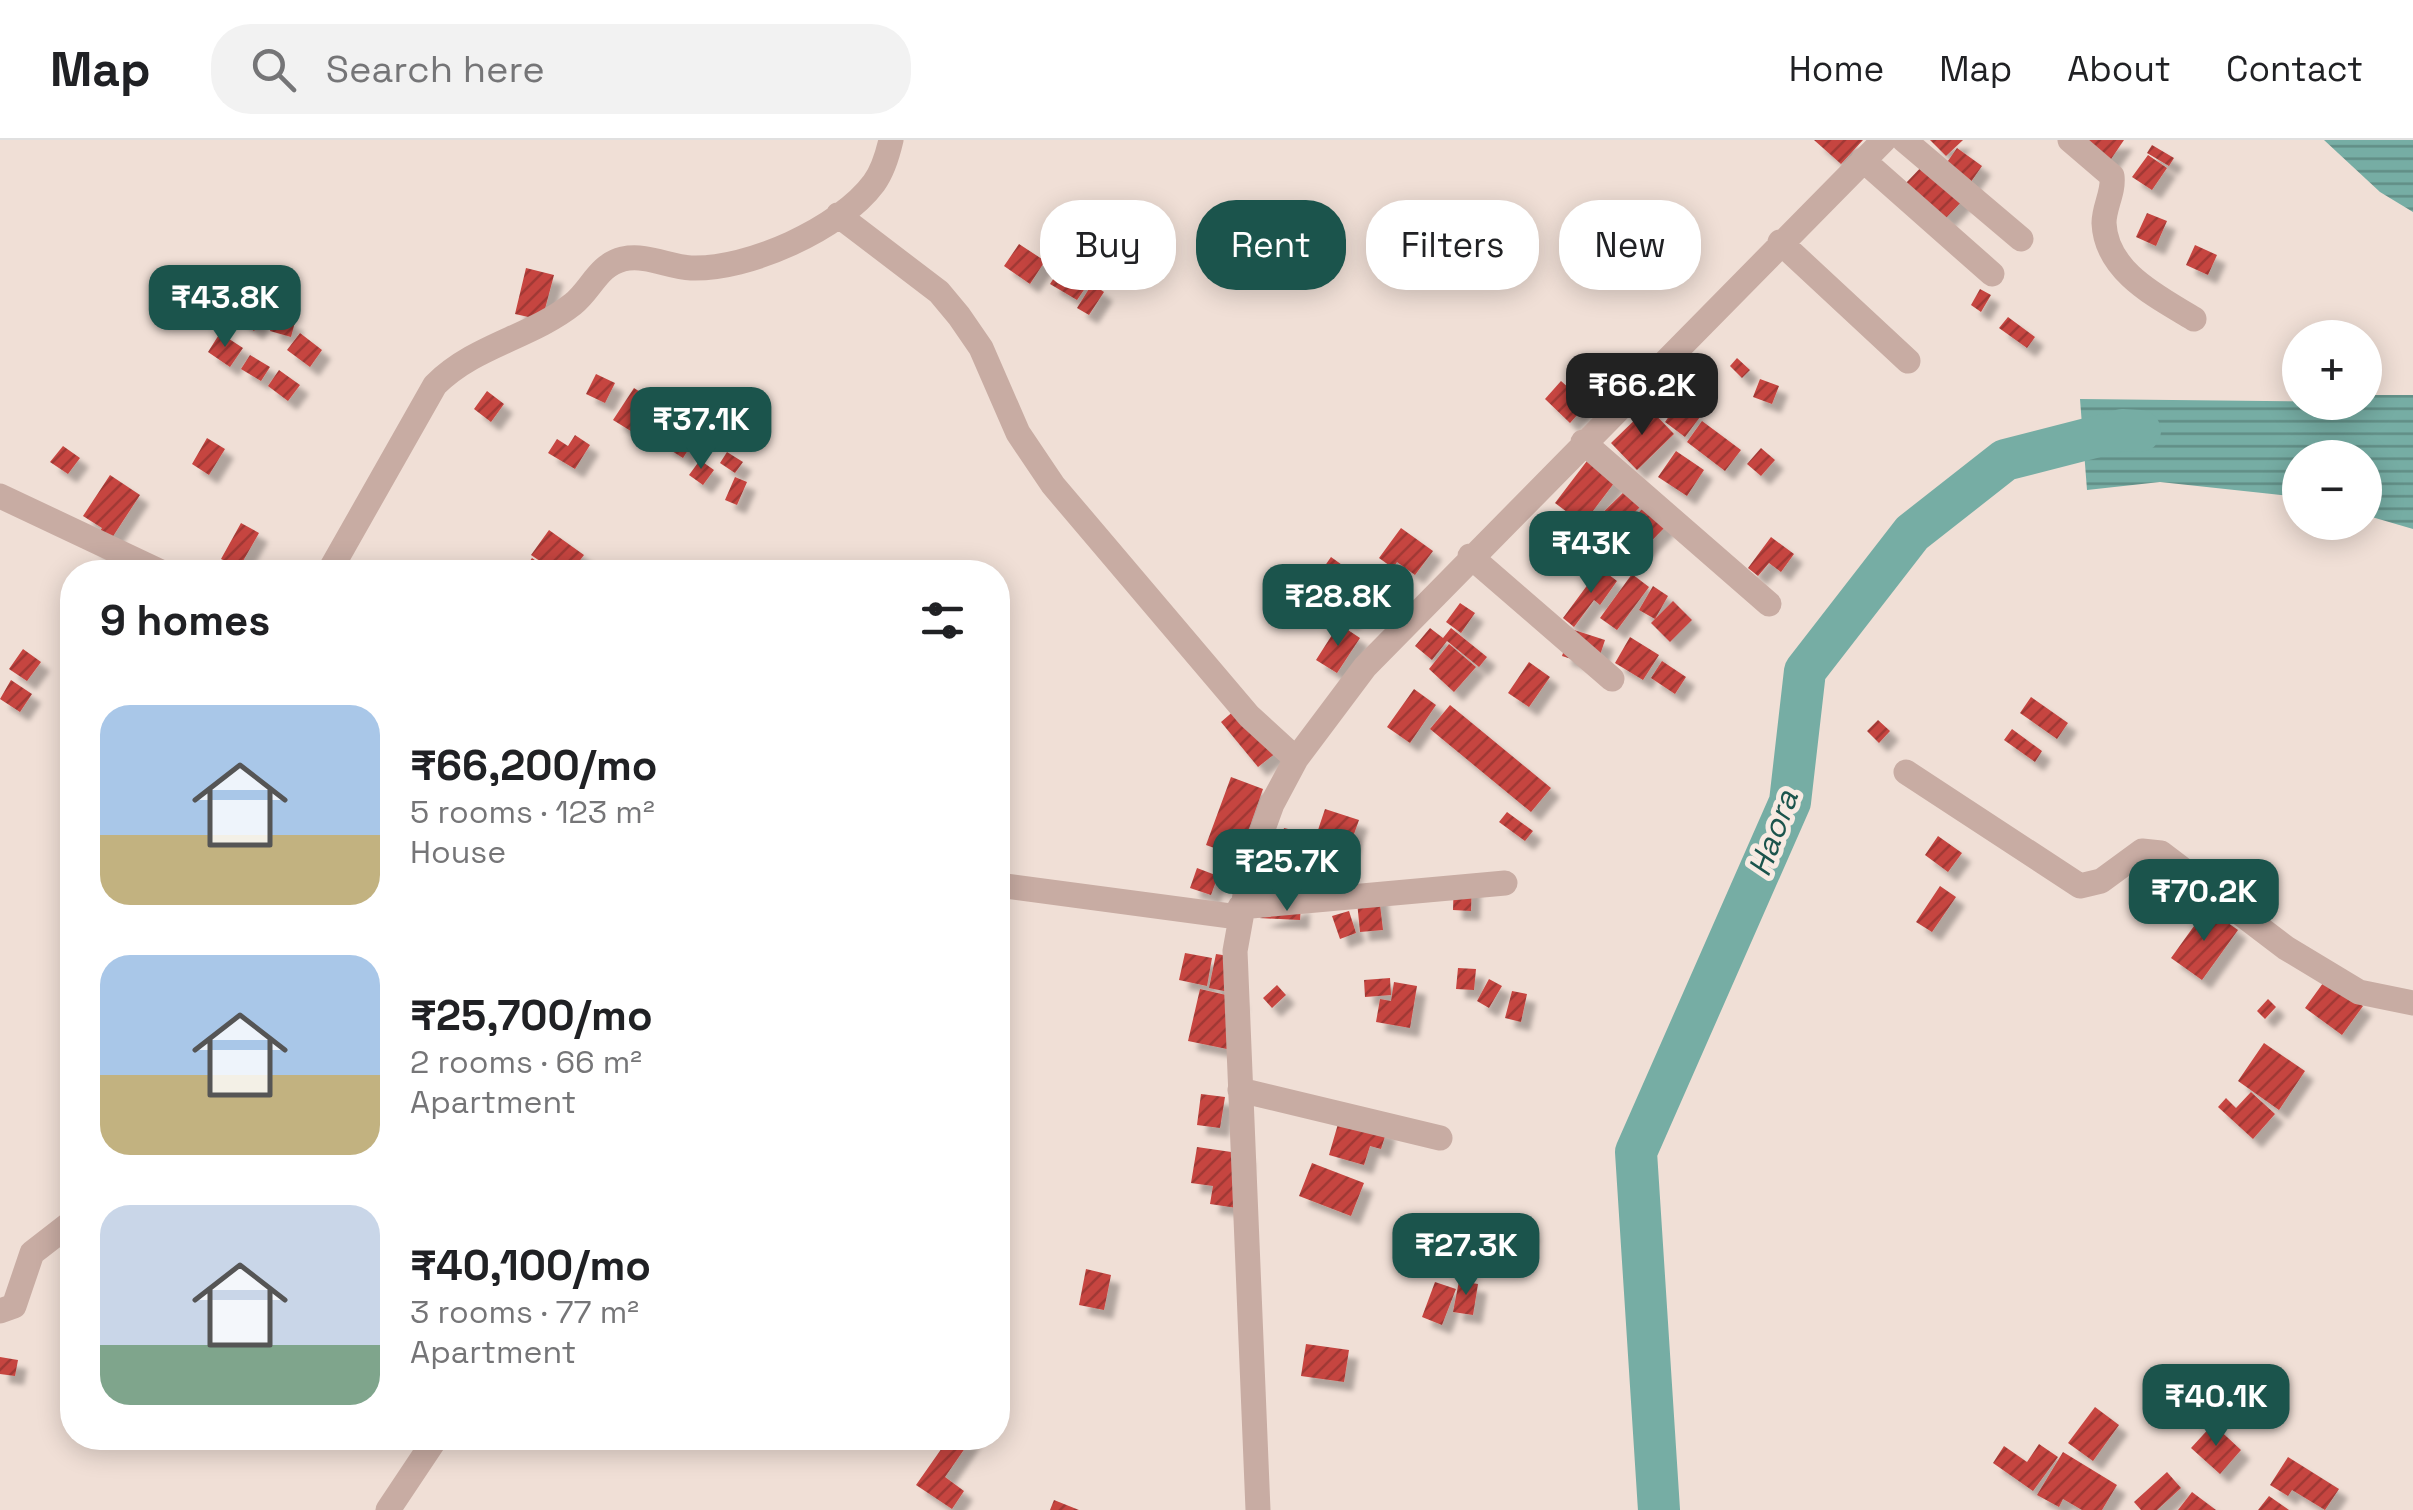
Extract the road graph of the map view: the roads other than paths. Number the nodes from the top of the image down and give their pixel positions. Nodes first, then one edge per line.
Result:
1 (891, 140) edge
2 (1884, 140) edge
3 (1904, 140) edge
4 (2070, 140) edge
5 (1864, 160) junction
6 (838, 215) junction
7 (2021, 238) dead end
8 (1780, 242) junction
9 (1992, 274) dead end
10 (2194, 320) dead end
11 (1908, 361) dead end
12 (1583, 442) junction
13 (0, 496) edge
14 (1470, 556) junction
15 (136, 560) edge
16 (336, 560) edge
17 (1769, 604) dead end
18 (1612, 679) dead end
19 (1296, 759) junction
20 (1906, 772) dead end
21 (1505, 882) dead end
22 (1010, 885) edge
23 (1239, 912) junction
24 (2413, 1003) edge
25 (1240, 1090) junction
26 (1440, 1138) dead end
27 (60, 1231) edge
28 (0, 1311) edge
29 (428, 1450) edge
30 (388, 1510) edge
31 (1258, 1510) edge

1 - 6 street
2 - 5 street
3 - 7 street
4 - 10 street
5 - 8 street
5 - 9 street
6 - 16 street
6 - 19 street
8 - 11 street
8 - 12 street
12 - 14 street
12 - 17 street
13 - 15 street
14 - 18 street
14 - 19 street
19 - 23 street
20 - 24 street
21 - 23 street
22 - 23 street
23 - 25 street
25 - 26 street
25 - 31 street
27 - 28 street
29 - 30 street

